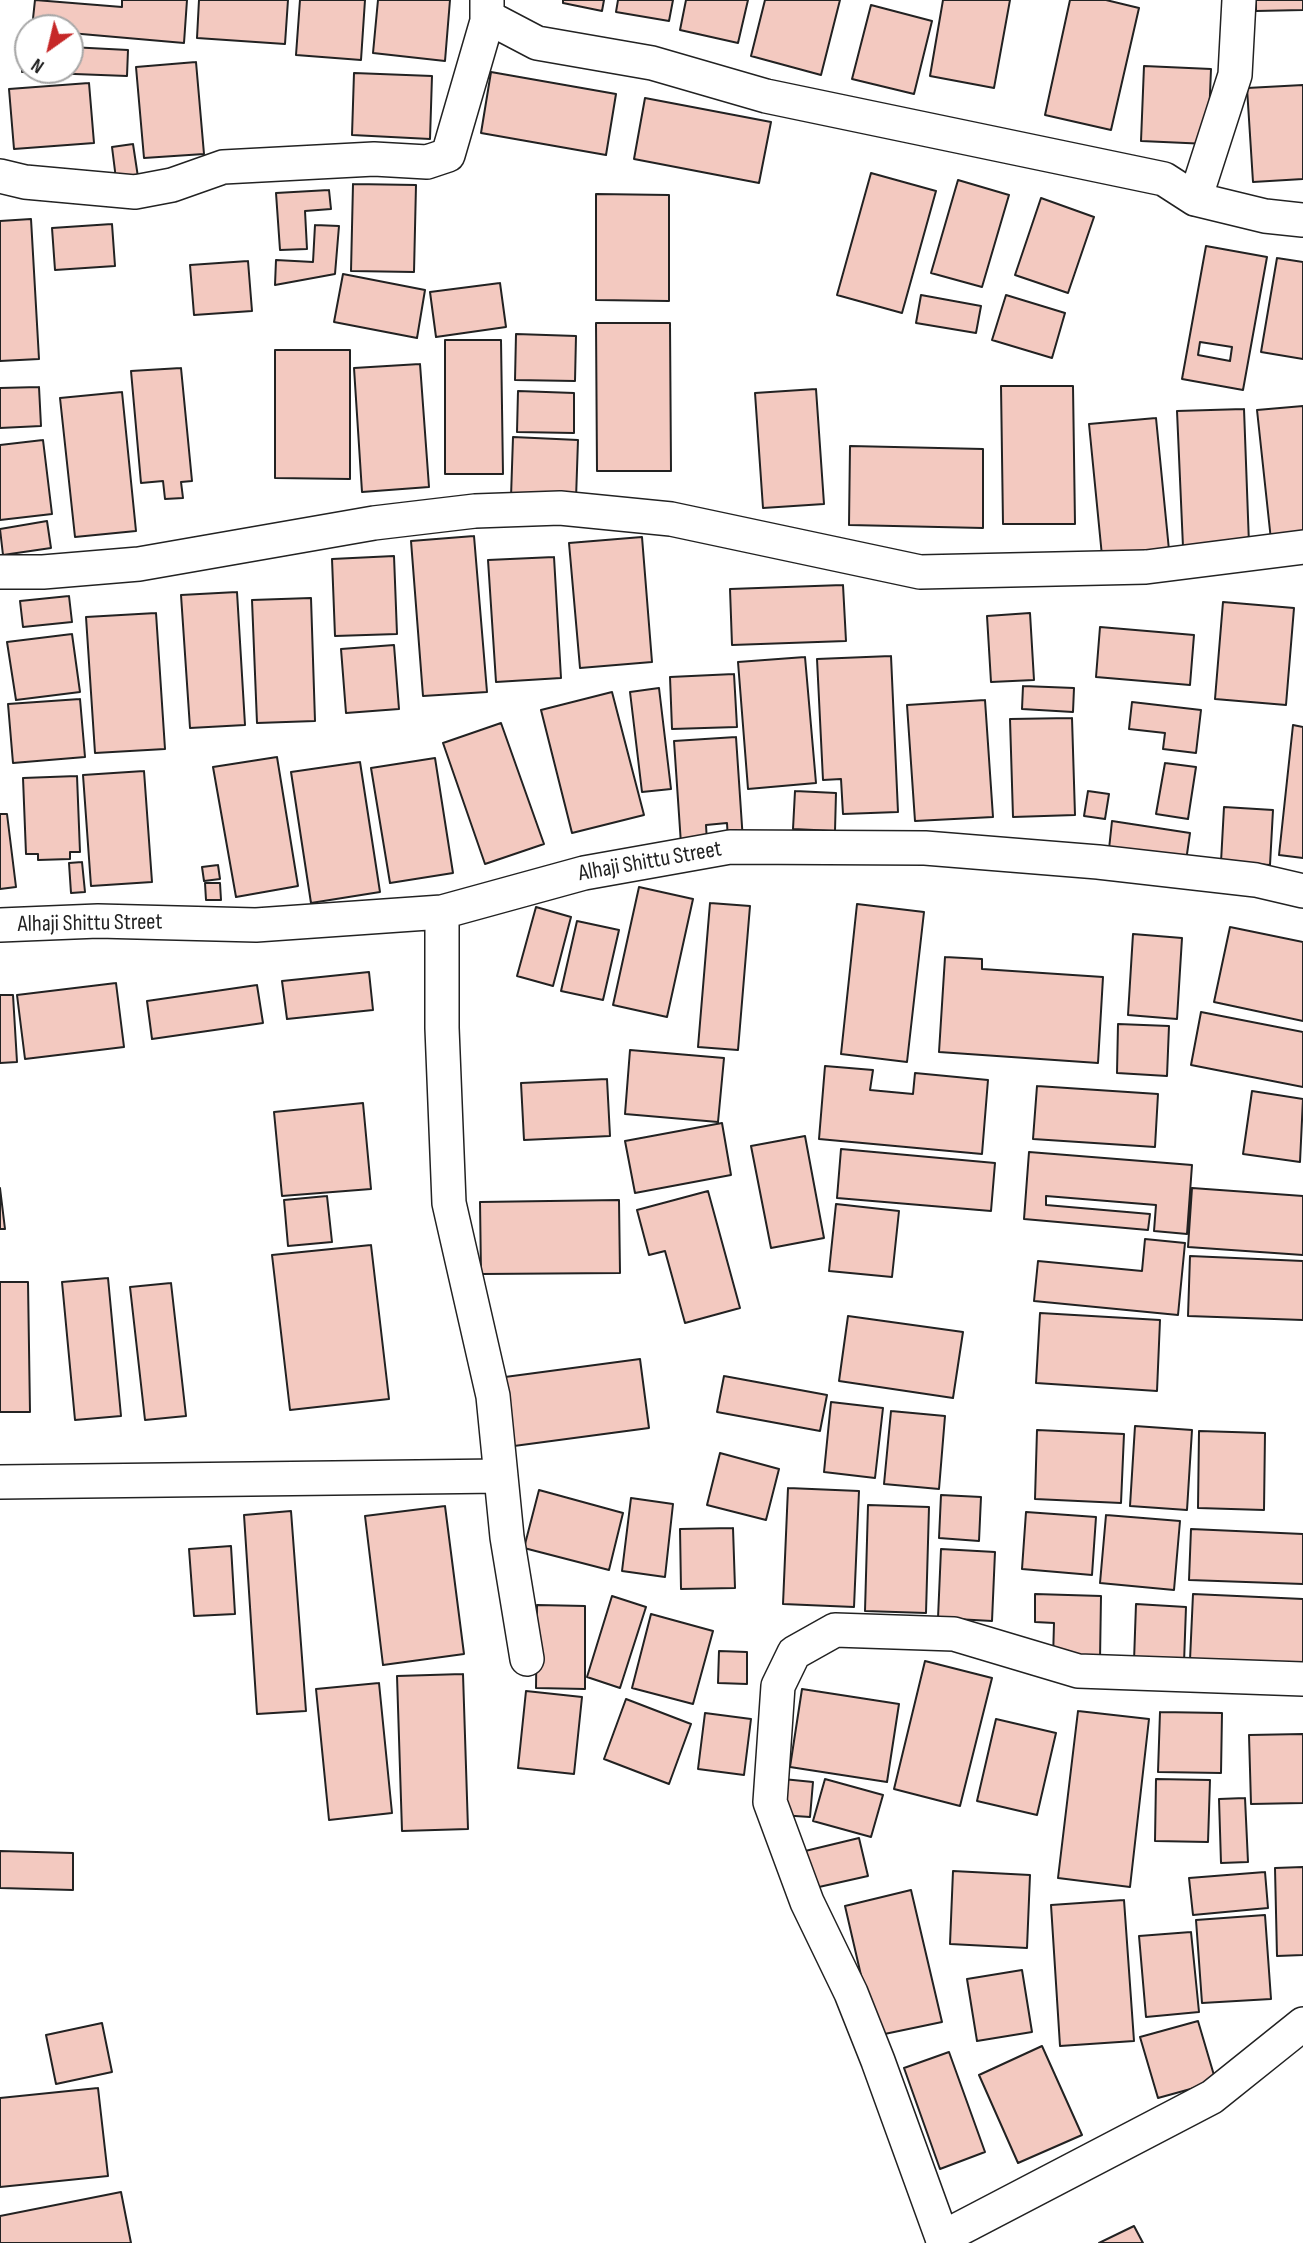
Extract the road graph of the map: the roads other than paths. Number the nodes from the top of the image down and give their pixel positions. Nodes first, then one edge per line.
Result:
1 (1239, 0) edge
2 (487, 10) edge
3 (0, 176) edge
4 (1195, 199) junction
5 (1303, 220) edge
6 (1303, 547) edge
7 (0, 572) edge
8 (1303, 891) edge
9 (442, 912) junction
10 (0, 925) edge
11 (501, 1475) junction
12 (0, 1482) edge
13 (527, 1658) dead end
14 (1303, 1679) edge
15 (1303, 2024) edge
16 (943, 2240) edge

1 - 4 street
2 - 3 street
2 - 4 street
4 - 5 street
6 - 7 street
8 - 9 street, Alhaji Shittu Street
9 - 10 street, Alhaji Shittu Street
9 - 11 street
11 - 12 street
11 - 13 street
14 - 16 street
15 - 16 street

